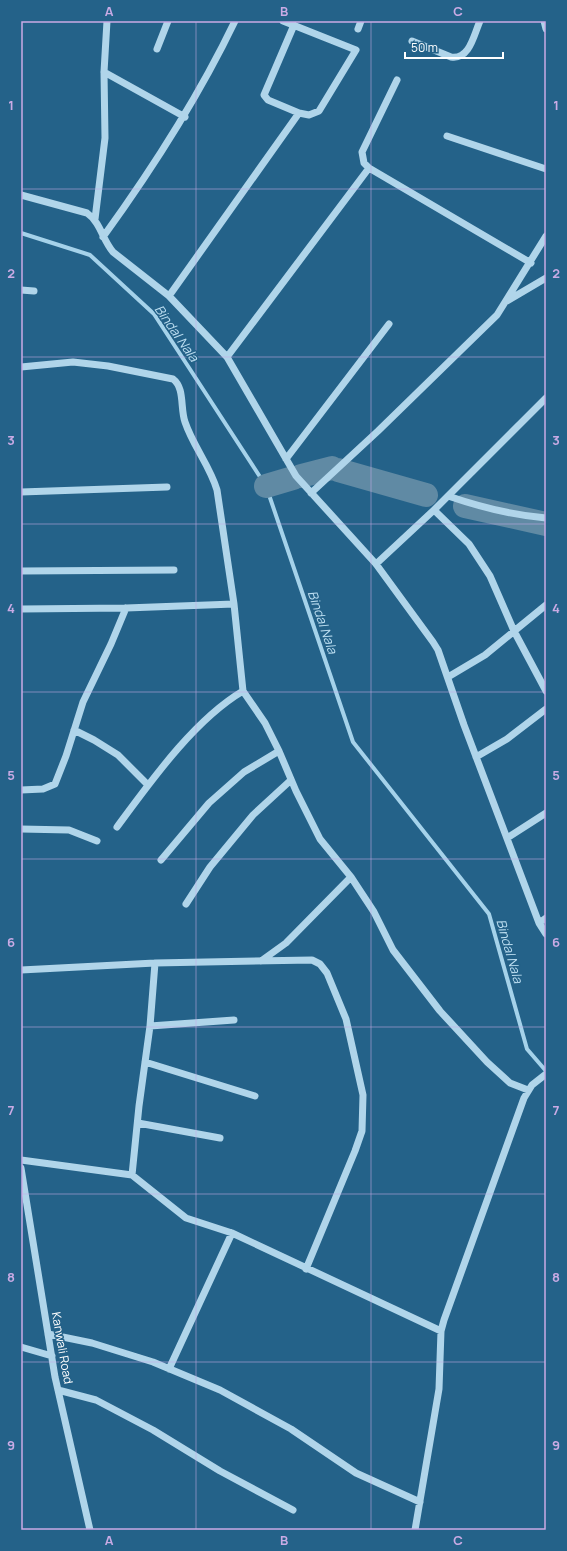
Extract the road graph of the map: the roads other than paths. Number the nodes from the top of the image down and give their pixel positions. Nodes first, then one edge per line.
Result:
1 (107, 21) edge
2 (168, 21) edge
3 (235, 21) edge
4 (283, 21) edge
5 (361, 21) edge
6 (480, 21) edge
7 (544, 21) edge
8 (294, 25) junction
9 (358, 28) dead end
10 (546, 29) edge
11 (412, 41) dead end
12 (157, 49) dead end
13 (104, 72) junction
14 (397, 80) dead end
15 (299, 113) junction
16 (185, 117) junction
17 (447, 136) dead end
18 (369, 168) junction
19 (546, 169) edge
20 (21, 195) edge
21 (95, 218) junction
22 (546, 236) edge
23 (103, 237) junction
24 (531, 263) junction
25 (546, 278) edge
26 (21, 290) edge
27 (34, 291) dead end
28 (169, 296) junction
29 (505, 302) junction
30 (389, 324) dead end
31 (227, 357) junction
32 (21, 367) edge
33 (546, 398) edge
34 (286, 459) junction
35 (167, 486) dead end
36 (21, 492) edge
37 (311, 492) junction
38 (448, 496) junction
39 (434, 510) junction
40 (546, 518) edge
41 (376, 564) junction
42 (174, 570) dead end
43 (21, 571) edge
44 (234, 604) junction
45 (546, 605) edge
46 (126, 608) junction
47 (21, 609) edge
48 (514, 631) junction
49 (448, 677) junction
50 (243, 691) junction
51 (546, 691) edge
52 (546, 709) edge
53 (74, 730) junction
54 (279, 751) junction
55 (476, 757) junction
56 (291, 780) junction
57 (148, 785) junction
58 (21, 790) edge
59 (546, 813) edge
60 (116, 827) dead end
61 (21, 829) edge
62 (507, 838) junction
63 (97, 841) dead end
64 (161, 860) dead end
65 (352, 877) junction
66 (186, 904) dead end
67 (546, 918) edge
68 (539, 923) junction
69 (546, 934) edge
70 (260, 961) junction
71 (155, 963) junction
72 (21, 970) edge
73 (234, 1020) dead end
74 (150, 1026) junction
75 (145, 1062) junction
76 (546, 1074) edge
77 (530, 1088) junction
78 (255, 1096) dead end
79 (138, 1123) junction
80 (220, 1138) dead end
81 (21, 1160) edge
82 (21, 1168) edge
83 (132, 1175) junction
84 (232, 1234) junction
85 (306, 1269) junction
86 (441, 1331) junction
87 (48, 1334) junction
88 (21, 1348) edge
89 (52, 1356) junction
90 (169, 1369) junction
91 (58, 1390) junction
92 (420, 1502) junction
93 (293, 1510) dead end
94 (90, 1530) edge
95 (415, 1530) edge

1 - 13 street
2 - 12 street
3 - 16 street
4 - 8 street
5 - 9 street
6 - 11 street
7 - 10 street
8 - 15 street
8 - 15 street
13 - 16 street
13 - 21 street
14 - 18 street
15 - 28 street
16 - 23 street
17 - 19 street
18 - 24 street
18 - 31 street
20 - 21 street
21 - 23 street
22 - 24 street
23 - 28 street
24 - 29 street
25 - 29 street
26 - 27 street
28 - 31 street
29 - 37 street
30 - 34 street
31 - 34 street
32 - 44 street
33 - 38 street
34 - 37 street
35 - 36 street
37 - 41 street
38 - 39 street
38 - 40 street
39 - 41 street
39 - 48 street
41 - 49 street
42 - 43 street
44 - 46 street
44 - 50 street
45 - 48 street
46 - 47 street
46 - 53 street
48 - 49 street
48 - 51 street
49 - 55 street
50 - 54 street
50 - 57 street
52 - 55 street
53 - 57 street
53 - 58 street
54 - 56 street
54 - 64 street
55 - 62 street
56 - 65 street
56 - 66 street
57 - 60 street
59 - 62 street
61 - 63 street
62 - 68 street
65 - 70 street
65 - 77 street
67 - 68 street
68 - 69 street
70 - 71 street
70 - 85 street
71 - 72 street
71 - 74 street
73 - 74 street
74 - 75 street
75 - 78 street
75 - 79 street
76 - 77 street
77 - 86 street
79 - 80 street
79 - 83 street
81 - 83 street
82 - 87 street, Kanwali Road
83 - 84 street
84 - 85 street
84 - 90 street
85 - 86 street
86 - 92 street
87 - 89 street, Kanwali Road
87 - 90 street
88 - 89 street
89 - 91 street, Kanwali Road
90 - 92 street
91 - 93 street
91 - 94 street, Kanwali Road
92 - 95 street

